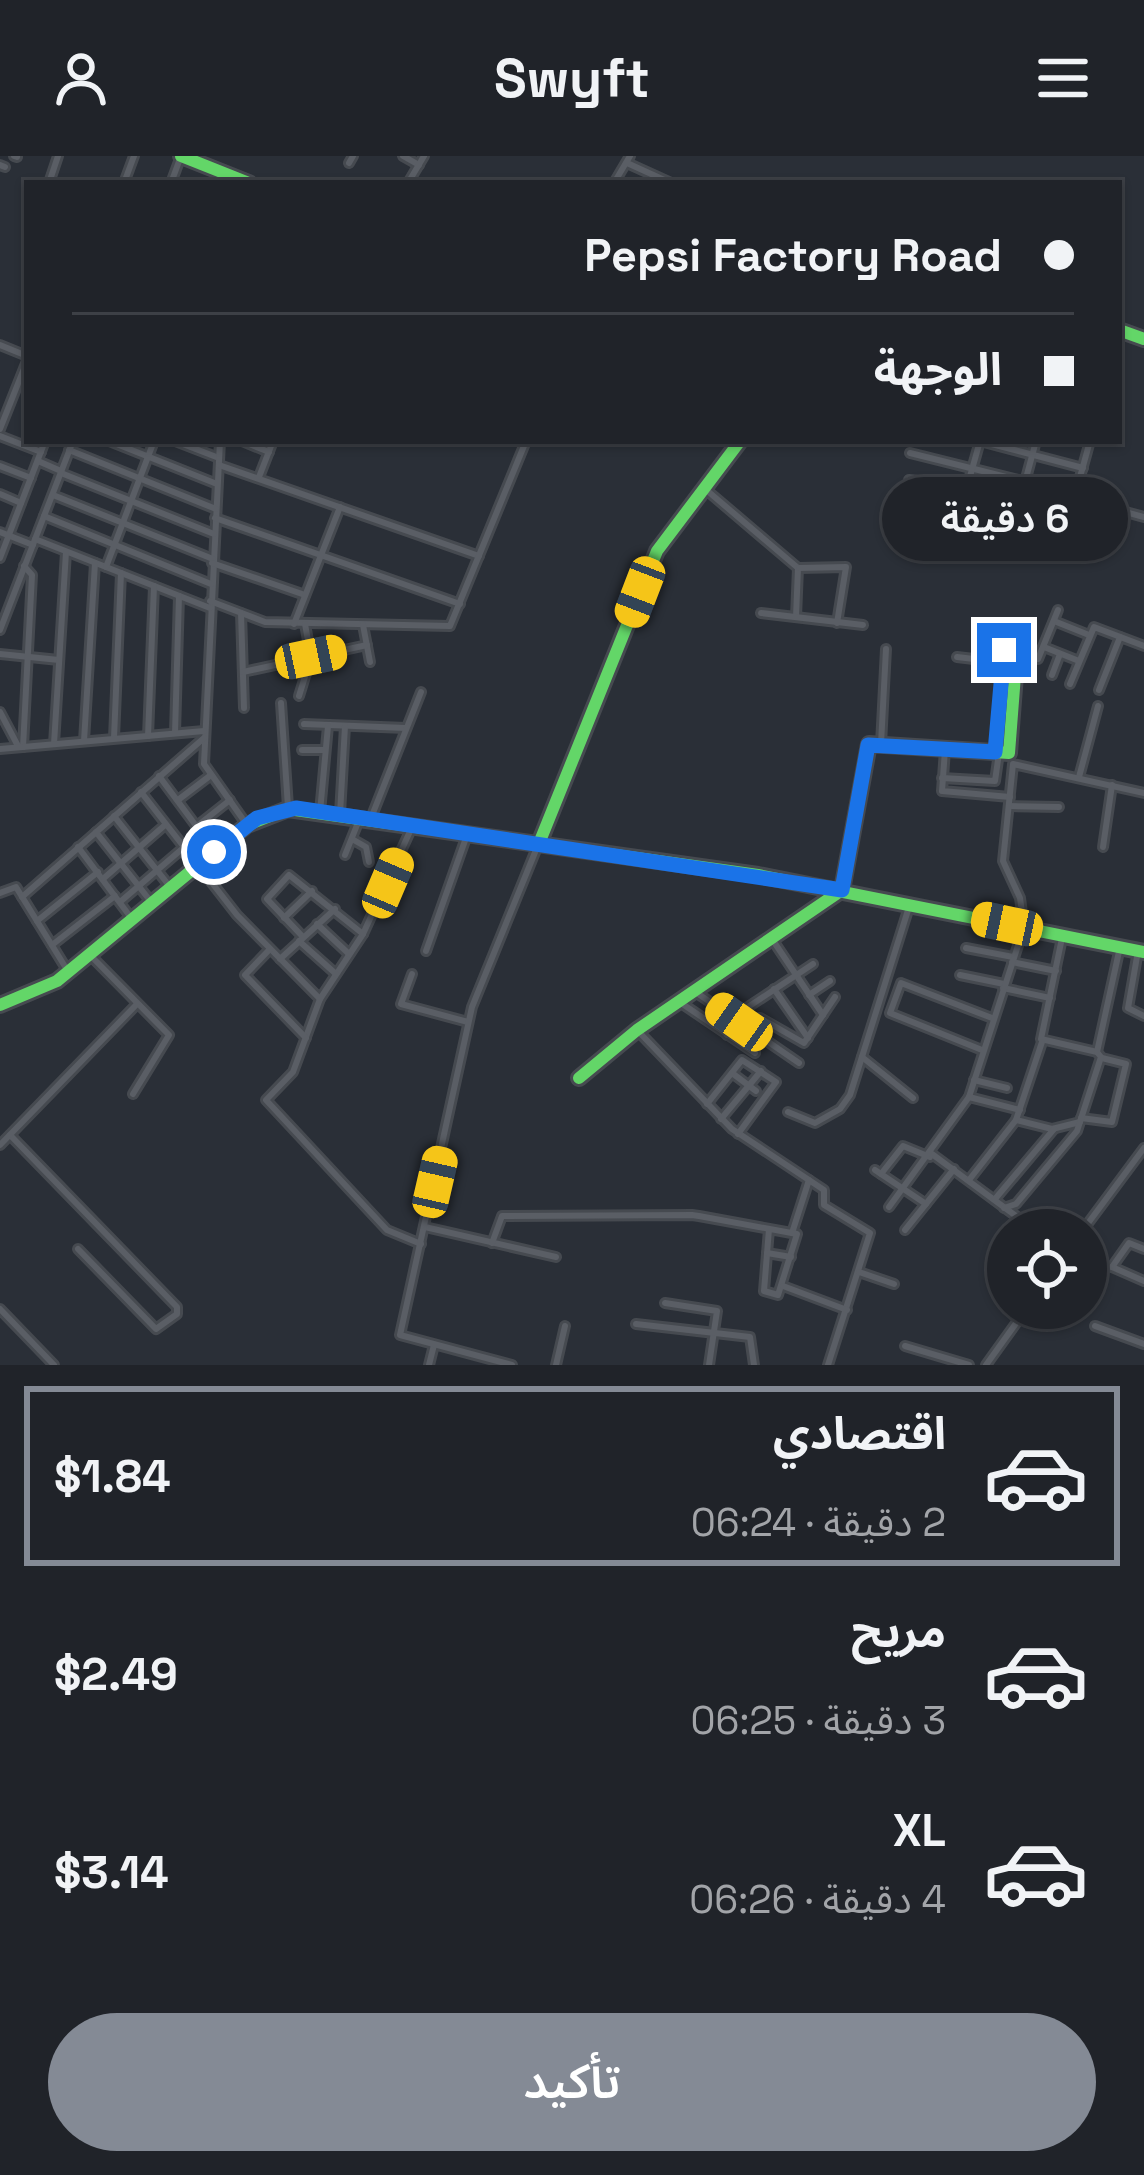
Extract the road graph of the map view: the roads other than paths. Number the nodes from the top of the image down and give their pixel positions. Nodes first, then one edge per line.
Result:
1 (403, 156) edge
2 (424, 156) edge
3 (185, 157) edge
4 (628, 159) edge
5 (419, 165) junction
6 (220, 178) edge
7 (410, 180) edge
8 (666, 180) edge
9 (24, 366) edge
10 (0, 433) edge
11 (44, 444) edge
12 (72, 444) edge
13 (116, 444) edge
14 (153, 444) edge
15 (182, 444) edge
16 (220, 444) edge
17 (249, 444) edge
18 (272, 444) edge
19 (525, 444) edge
20 (738, 444) edge
21 (979, 444) edge
22 (991, 444) edge
23 (1035, 444) edge
24 (1089, 444) edge
25 (69, 451) junction
26 (41, 452) junction
27 (269, 452) junction
28 (910, 453) dead end
29 (1032, 455) junction
30 (148, 457) junction
31 (38, 461) junction
32 (219, 461) junction
33 (0, 466) edge
34 (972, 468) junction
35 (1083, 468) junction
36 (61, 472) junction
37 (31, 478) junction
38 (258, 478) junction
39 (140, 479) junction
40 (909, 480) dead end
41 (969, 480) dead end
42 (1025, 482) junction
43 (218, 484) junction
44 (704, 488) junction
45 (0, 494) edge
46 (52, 495) junction
47 (1073, 497) junction
48 (1054, 498) junction
49 (131, 500) junction
50 (21, 503) junction
51 (340, 507) junction
52 (215, 513) junction
53 (44, 516) junction
54 (1144, 517) edge
55 (122, 523) junction
56 (1010, 524) dead end
57 (4, 534) edge
58 (214, 534) junction
59 (34, 542) junction
60 (114, 545) junction
61 (66, 552) junction
62 (322, 555) junction
63 (479, 556) junction
64 (0, 558) edge
65 (212, 561) junction
66 (95, 563) junction
67 (25, 566) junction
68 (106, 567) junction
69 (799, 568) junction
70 (122, 573) junction
71 (211, 584) junction
72 (154, 586) junction
73 (179, 596) junction
74 (305, 596) junction
75 (460, 604) junction
76 (210, 605) junction
77 (1058, 610) dead end
78 (761, 613) dead end
79 (241, 614) junction
80 (796, 617) junction
81 (1054, 621) junction
82 (837, 622) junction
83 (294, 624) junction
84 (305, 624) junction
85 (363, 625) junction
86 (863, 625) dead end
87 (0, 630) edge
88 (1090, 635) junction
89 (1120, 637) junction
90 (367, 645) junction
91 (1144, 646) edge
92 (1044, 647) junction
93 (886, 649) dead end
94 (1060, 654) junction
95 (0, 655) edge
96 (28, 656) junction
97 (1010, 656) joint
98 (311, 657) junction
99 (957, 657) dead end
100 (1038, 659) dead end
101 (59, 660) junction
102 (1079, 661) junction
103 (370, 662) dead end
104 (243, 672) junction
105 (1052, 675) dead end
106 (1070, 684) dead end
107 (1099, 690) dead end
108 (421, 692) dead end
109 (299, 696) dead end
110 (281, 703) dead end
111 (1099, 706) dead end
112 (244, 709) dead end
113 (0, 712) edge
114 (304, 724) dead end
115 (328, 726) junction
116 (345, 726) junction
117 (406, 728) junction
118 (176, 734) junction
119 (204, 735) junction
120 (148, 736) junction
121 (114, 739) junction
122 (84, 741) junction
123 (54, 744) junction
124 (881, 744) junction
125 (21, 747) junction
126 (0, 749) edge
127 (302, 750) dead end
128 (325, 750) junction
129 (945, 750) junction
130 (997, 753) junction
131 (325, 760) junction
132 (343, 766) junction
133 (211, 775) junction
134 (159, 776) junction
135 (1079, 777) junction
136 (942, 778) junction
137 (987, 781) junction
138 (1112, 785) junction
139 (141, 792) junction
140 (1144, 793) edge
141 (986, 795) junction
142 (178, 800) junction
143 (230, 800) junction
144 (1009, 801) junction
145 (1059, 807) dead end
146 (288, 809) junction
147 (320, 812) junction
148 (340, 814) junction
149 (114, 816) junction
150 (366, 818) junction
151 (413, 823) junction
152 (165, 825) junction
153 (247, 825) junction
154 (197, 826) junction
155 (96, 832) junction
156 (468, 832) junction
157 (352, 839) junction
158 (540, 841) junction
159 (1103, 847) dead end
160 (78, 848) junction
161 (139, 848) junction
162 (182, 848) junction
163 (214, 852) junction
164 (345, 855) dead end
165 (369, 862) dead end
166 (121, 863) junction
167 (196, 866) junction
168 (156, 870) junction
169 (100, 876) junction
170 (138, 886) junction
171 (171, 888) junction
172 (842, 890) junction
173 (312, 891) junction
174 (0, 893) edge
175 (22, 897) junction
176 (117, 899) junction
177 (152, 903) junction
178 (910, 904) junction
179 (334, 909) junction
180 (284, 918) junction
181 (132, 919) junction
182 (37, 922) junction
183 (317, 924) junction
184 (1024, 927) junction
185 (363, 934) junction
186 (1062, 935) junction
187 (301, 939) junction
188 (772, 939) junction
189 (52, 945) junction
190 (1120, 947) junction
191 (966, 948) dead end
192 (270, 950) junction
193 (426, 951) dead end
194 (1141, 951) edge
195 (349, 954) junction
196 (90, 955) junction
197 (1012, 959) junction
198 (279, 960) junction
199 (813, 964) dead end
200 (1055, 971) junction
201 (69, 973) junction
202 (336, 974) junction
203 (412, 974) dead end
204 (795, 975) junction
205 (960, 975) dead end
206 (830, 981) dead end
207 (1003, 986) junction
208 (774, 989) junction
209 (694, 991) junction
210 (809, 995) junction
211 (835, 997) dead end
212 (1050, 998) junction
213 (320, 999) junction
214 (679, 1001) junction
215 (137, 1004) junction
216 (0, 1005) edge
217 (823, 1015) junction
218 (1144, 1016) edge
219 (992, 1018) junction
220 (740, 1020) junction
221 (468, 1022) junction
222 (637, 1030) junction
223 (727, 1035) junction
224 (306, 1038) junction
225 (808, 1038) junction
226 (1042, 1041) junction
227 (982, 1050) junction
228 (755, 1053) dead end
229 (1099, 1055) junction
230 (862, 1057) junction
231 (799, 1063) dead end
232 (761, 1072) junction
233 (732, 1073) junction
234 (579, 1078) dead end
235 (974, 1080) junction
236 (753, 1088) junction
237 (1007, 1088) dead end
238 (133, 1094) dead end
239 (969, 1097) junction
240 (913, 1098) dead end
241 (707, 1104) junction
242 (1020, 1110) junction
243 (788, 1112) dead end
244 (721, 1119) junction
245 (1016, 1120) junction
246 (1081, 1120) junction
247 (1054, 1129) junction
248 (738, 1134) junction
249 (10, 1135) junction
250 (0, 1144) edge
251 (1144, 1148) edge
252 (931, 1156) junction
253 (954, 1169) junction
254 (1017, 1172) junction
255 (809, 1180) junction
256 (969, 1180) junction
257 (1033, 1184) junction
258 (902, 1189) junction
259 (994, 1200) junction
260 (926, 1204) junction
261 (889, 1207) dead end
262 (1004, 1208) joint
263 (1099, 1209) edge
264 (425, 1227) junction
265 (769, 1229) junction
266 (905, 1230) dead end
267 (792, 1233) junction
268 (492, 1243) junction
269 (421, 1244) junction
270 (78, 1249) dead end
271 (1144, 1249) edge
272 (767, 1253) junction
273 (556, 1257) dead end
274 (791, 1257) junction
275 (859, 1272) junction
276 (766, 1274) junction
277 (1144, 1280) edge
278 (783, 1282) junction
279 (894, 1284) dead end
280 (665, 1303) dead end
281 (0, 1309) edge
282 (847, 1310) junction
283 (636, 1324) dead end
284 (566, 1325) dead end
285 (1012, 1329) edge
286 (1101, 1329) edge
287 (717, 1331) junction
288 (1144, 1344) edge
289 (434, 1345) junction
290 (905, 1346) dead end
291 (462, 1352) junction
292 (54, 1365) edge
293 (429, 1365) edge
294 (458, 1365) edge
295 (512, 1365) edge
296 (556, 1365) edge
297 (709, 1365) edge
298 (754, 1365) edge
299 (828, 1365) edge
300 (969, 1365) edge
301 (986, 1365) edge

1 - 5 street
2 - 5 street
3 - 6 street
4 - 8 street
5 - 7 street
9 - 10 street
10 - 26 street
11 - 26 street
12 - 25 street
13 - 30 street
14 - 30 street
15 - 32 street
16 - 32 street
17 - 27 street
18 - 27 street
19 - 63 street
20 - 44 street
21 - 34 street
22 - 29 street
23 - 29 street
24 - 35 street
25 - 36 street
25 - 39 street
26 - 31 street
27 - 38 street
28 - 34 street
29 - 35 street
29 - 42 street
30 - 39 street
30 - 43 street
31 - 36 street
31 - 37 street
32 - 38 street
32 - 43 street
33 - 37 street
34 - 41 street
34 - 42 street
35 - 47 street
36 - 46 street
36 - 49 street
37 - 50 street
38 - 51 street
39 - 49 street
39 - 52 street
40 - 48 street
42 - 47 street
43 - 52 street
44 - 69 street
44 - 158 street
45 - 50 street
46 - 53 street
46 - 55 street
47 - 48 street
47 - 54 street
48 - 56 street
49 - 55 street
49 - 58 street
50 - 57 street
51 - 62 street
51 - 63 street
52 - 58 street
52 - 62 street
53 - 59 street
53 - 60 street
55 - 60 street
55 - 65 street
57 - 59 street
57 - 64 street
58 - 65 street
59 - 61 street
59 - 67 street
60 - 68 street
60 - 71 street
61 - 66 street
61 - 101 street
62 - 74 street
62 - 75 street
63 - 75 street
65 - 71 street
65 - 74 street
66 - 68 street
66 - 122 street
67 - 87 street
67 - 96 street
68 - 70 street
69 - 80 street
69 - 82 street
70 - 72 street
70 - 121 street
71 - 76 street
72 - 73 street
72 - 120 street
73 - 76 street
73 - 118 street
74 - 83 street
75 - 85 street
76 - 79 street
76 - 119 street
77 - 81 street
78 - 80 street
79 - 83 street
79 - 104 street
80 - 82 street
81 - 88 street
81 - 92 street
82 - 86 street
83 - 84 street
84 - 85 street
84 - 98 street
85 - 90 street
88 - 89 street
88 - 102 street
89 - 91 street
89 - 107 street
90 - 98 street
90 - 103 street
92 - 94 street
92 - 100 street
93 - 124 street
94 - 102 street
94 - 105 street
95 - 96 street
96 - 101 street
96 - 125 street
97 - 99 street
97 - 130 street
98 - 104 street
98 - 109 street
101 - 123 street
102 - 106 street
104 - 112 street
108 - 117 street
110 - 146 street
111 - 135 street
113 - 125 street
114 - 115 street
115 - 116 street
115 - 128 street
116 - 117 street
116 - 132 street
117 - 150 street
118 - 119 street
118 - 120 street
119 - 133 street
119 - 134 street
120 - 121 street
121 - 122 street
122 - 123 street
123 - 125 street
124 - 129 street
124 - 172 street
125 - 126 street
127 - 128 street
128 - 131 street
129 - 130 street
129 - 136 street
130 - 137 street
131 - 132 street
131 - 147 street
132 - 148 street
133 - 142 street
133 - 143 street
134 - 139 street
134 - 142 street
135 - 138 street
135 - 144 street
136 - 137 street
136 - 141 street
137 - 141 street
138 - 140 street
138 - 159 street
139 - 149 street
139 - 152 street
141 - 144 street
142 - 154 street
143 - 153 street
143 - 154 street
144 - 145 street
144 - 184 street
146 - 147 street
146 - 153 street
147 - 148 street
148 - 150 street
149 - 155 street
149 - 161 street
150 - 151 street
150 - 157 street
151 - 156 street
151 - 185 street
152 - 161 street
152 - 162 street
153 - 163 street
154 - 163 street
155 - 160 street
155 - 166 street
156 - 158 street
156 - 193 street
157 - 164 street
157 - 165 street
158 - 172 street
158 - 221 street
160 - 169 street
160 - 175 street
161 - 166 street
161 - 168 street
162 - 167 street
162 - 168 street
163 - 167 street
166 - 169 street
166 - 170 street
167 - 171 street
167 - 192 street
168 - 170 street
168 - 171 street
169 - 176 street
169 - 182 street
170 - 176 street
170 - 177 street
171 - 177 street
172 - 178 street
172 - 188 street
173 - 179 street
173 - 180 street
173 - 180 street
174 - 175 street
175 - 182 street
176 - 181 street
176 - 189 street
177 - 181 street
178 - 184 street
178 - 230 street
179 - 183 street
179 - 185 street
180 - 187 street
181 - 196 street
182 - 189 street
183 - 187 street
183 - 195 street
184 - 186 street
184 - 197 street
185 - 195 street
186 - 190 street
186 - 200 street
187 - 198 street
187 - 202 street
188 - 204 street
188 - 209 street
189 - 201 street
190 - 194 street
190 - 229 street
191 - 197 street
192 - 198 street
192 - 224 street
194 - 218 street
195 - 202 street
196 - 201 street
196 - 215 street
197 - 200 street
197 - 207 street
198 - 213 street
199 - 204 street
200 - 212 street
201 - 216 street
202 - 213 street
203 - 221 street
204 - 208 street
204 - 210 street
205 - 207 street
206 - 210 street
207 - 212 street
207 - 219 street
208 - 220 street
208 - 225 street
209 - 214 street
209 - 220 street
210 - 217 street
211 - 217 street
212 - 226 street
213 - 224 street
214 - 222 street
214 - 223 street
215 - 238 street
215 - 249 street
217 - 225 street
219 - 227 street
219 - 227 street
220 - 223 street
220 - 225 street
220 - 231 street
221 - 264 street
222 - 234 street
222 - 241 street
223 - 228 street
224 - 269 street
226 - 229 street
226 - 242 street
227 - 235 street
229 - 246 street
229 - 246 street
230 - 240 street
230 - 243 street
232 - 233 street
232 - 236 street
232 - 248 street
233 - 236 street
233 - 241 street
235 - 237 street
235 - 239 street
236 - 244 street
239 - 242 street
239 - 252 street
241 - 244 street
242 - 245 street
244 - 248 street
245 - 247 street
245 - 256 street
246 - 247 street
246 - 257 street
247 - 254 street
248 - 255 street
249 - 250 street
249 - 270 street
251 - 263 street
252 - 253 street
252 - 258 street
252 - 258 street
253 - 256 street
253 - 260 street
254 - 257 street
254 - 259 street
255 - 267 street
255 - 275 street
256 - 259 street
257 - 262 street
258 - 260 street
258 - 261 street
259 - 262 street
260 - 266 street
264 - 268 street
264 - 269 street
265 - 267 street
265 - 268 street
265 - 272 street
267 - 274 street
268 - 273 street
269 - 289 street
271 - 277 street
272 - 274 street
272 - 276 street
274 - 278 street
275 - 279 street
275 - 282 street
276 - 278 street
276 - 278 street
278 - 282 street
280 - 287 street
281 - 292 street
282 - 299 street
283 - 287 street
284 - 296 street
285 - 301 street
286 - 288 street
287 - 297 street
287 - 298 street
289 - 291 street
289 - 293 street
290 - 300 street
291 - 294 street
291 - 295 street

